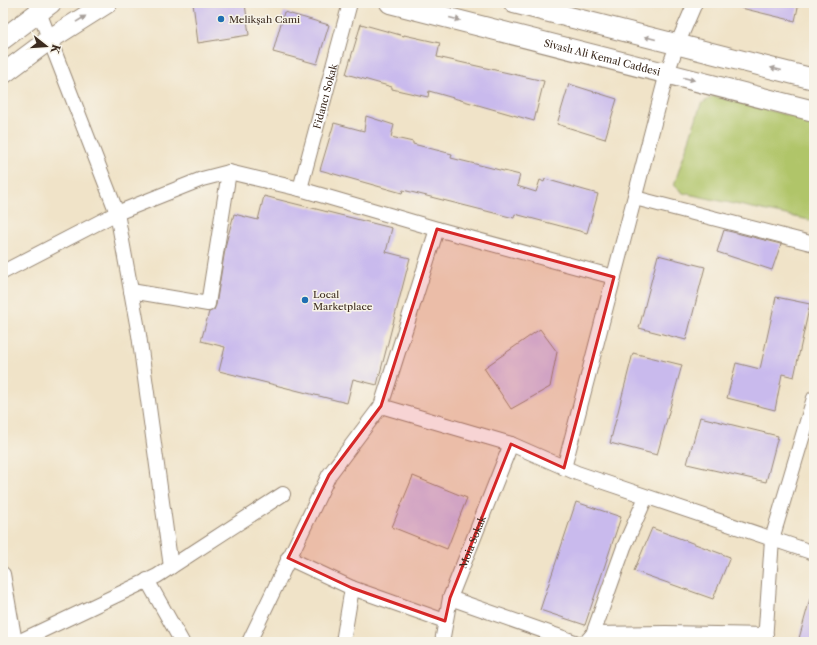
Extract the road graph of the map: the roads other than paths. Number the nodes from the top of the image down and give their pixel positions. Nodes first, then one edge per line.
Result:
1 (107, 3) edge
2 (350, 3) edge
3 (390, 3) edge
4 (695, 3) edge
5 (522, 4) edge
6 (43, 6) edge
7 (3, 39) edge
8 (50, 39) junction
9 (677, 45) junction
10 (667, 73) junction
11 (3, 74) edge
12 (814, 79) edge
13 (814, 111) edge
14 (229, 172) junction
15 (300, 189) junction
16 (635, 198) junction
17 (117, 213) junction
18 (437, 229) junction
19 (814, 244) edge
20 (3, 272) edge
21 (614, 277) junction
22 (131, 291) junction
23 (814, 398) edge
24 (381, 406) junction
25 (511, 444) junction
26 (564, 468) junction
27 (283, 494) dead end
28 (646, 497) junction
29 (772, 539) junction
30 (814, 553) edge
31 (288, 558) junction
32 (171, 567) junction
33 (3, 574) edge
34 (148, 580) junction
35 (352, 588) junction
36 (4, 596) edge
37 (450, 598) junction
38 (445, 621) junction
39 (589, 638) edge
40 (766, 638) edge
41 (16, 642) edge
42 (182, 642) edge
43 (249, 642) edge
44 (343, 642) edge
45 (442, 642) edge
46 (575, 642) edge

8 -> 1 main road
2 - 15 street, Fidancı Sokak
3 -> 10 main road, Sivaslı Ali Kemal Caddesi
4 - 9 street
9 -> 5 main road
6 - 7 main road
6 - 8 street
8 - 11 main road
8 - 17 street
9 - 10 street
12 -> 9 main road
10 -> 13 main road, Sivaslı Ali Kemal Caddesi
10 - 16 street
14 - 15 street
14 - 17 street
14 - 22 street
15 - 18 street
16 - 19 street
16 - 21 street
17 - 20 street
17 - 22 street
18 - 21 street
18 - 24 street
21 - 26 street
22 - 32 street
23 - 29 street
24 - 25 street
24 - 31 street
25 - 26 street
25 - 37 street, Moia Sokak
26 - 28 street
27 - 32 street
28 - 29 street
28 - 39 street
29 - 30 street
29 - 40 street
31 - 35 street
31 - 43 street
32 - 34 street
33 - 36 street
34 - 41 street
34 - 42 street
35 - 38 street
35 - 44 street
36 - 41 street
37 - 38 street, Moia Sokak
37 - 46 street
38 - 45 street, Moia Sokak
39 - 40 street

